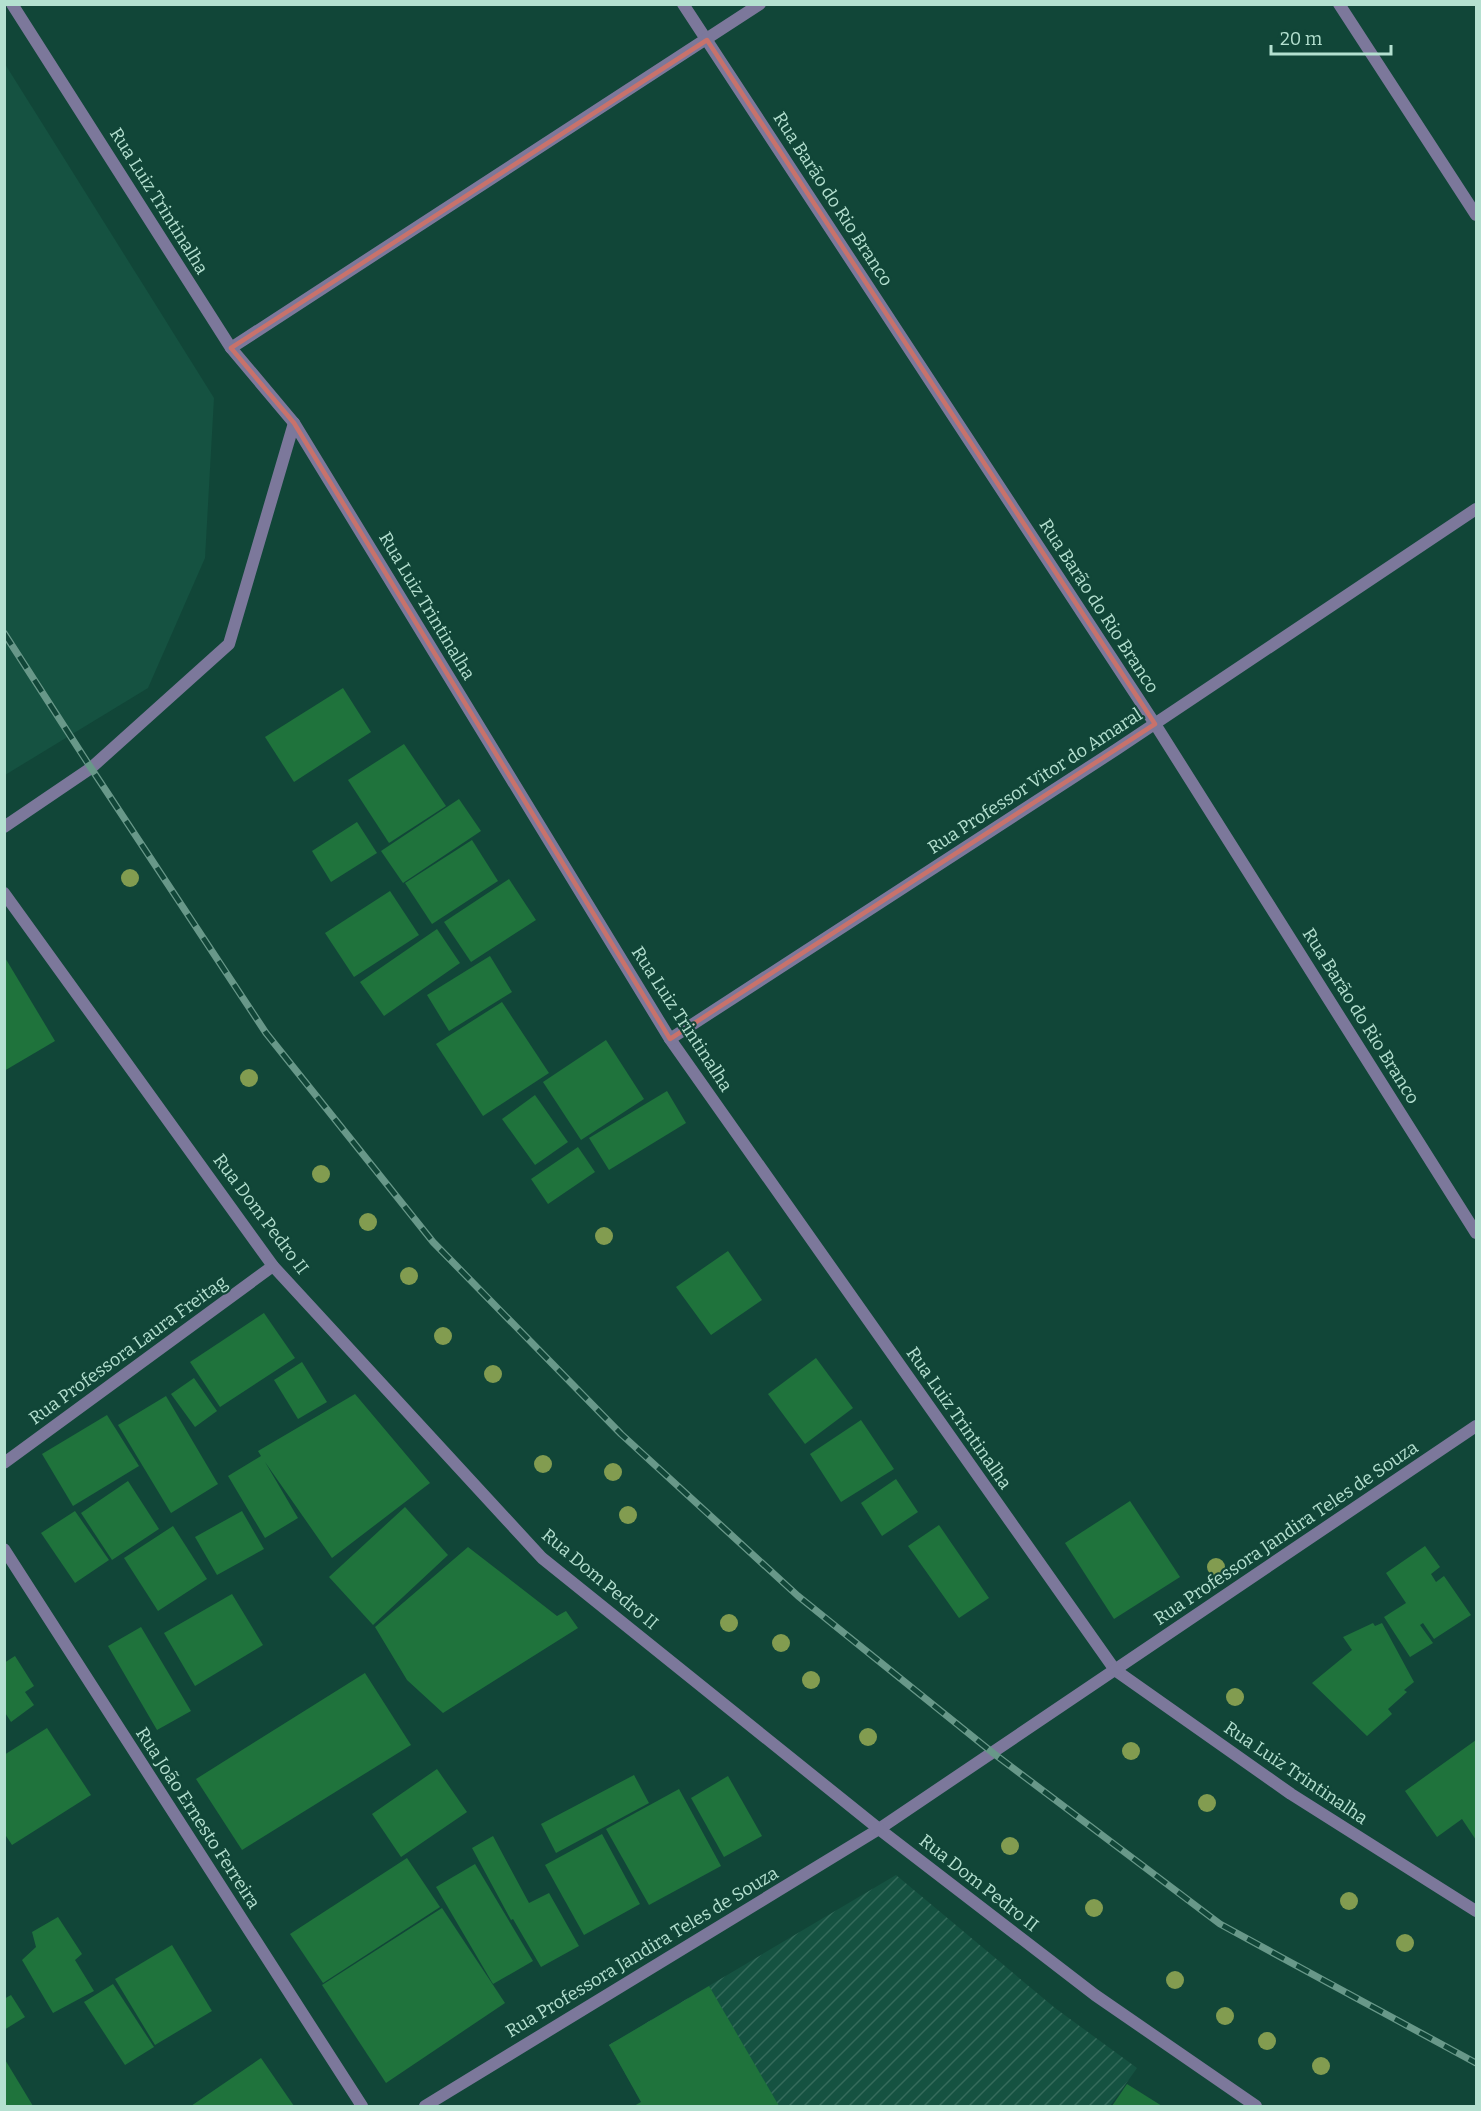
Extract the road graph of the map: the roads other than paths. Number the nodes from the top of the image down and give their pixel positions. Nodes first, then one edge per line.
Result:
1 (12, 4) edge
2 (683, 4) edge
3 (760, 4) edge
4 (1339, 4) edge
5 (707, 40) junction
6 (1476, 214) edge
7 (231, 348) junction
8 (294, 423) junction
9 (1476, 509) edge
10 (1155, 724) junction
11 (4, 827) edge
12 (4, 893) edge
13 (670, 1039) junction
14 (1476, 1233) edge
15 (273, 1266) junction
16 (1476, 1426) edge
17 (4, 1463) edge
18 (4, 1549) edge
19 (1115, 1670) junction
20 (879, 1829) junction
21 (1476, 1911) edge
22 (362, 2106) edge
23 (425, 2106) edge
24 (1256, 2106) edge

1 - 7 street, Rua Luiz Trintinalha
2 - 5 street, Rua Barão do Rio Branco
3 - 5 street
4 - 6 street
5 - 7 street
5 - 10 street, Rua Barão do Rio Branco
7 - 8 street, Rua Luiz Trintinalha
8 - 11 street
8 - 13 street, Rua Luiz Trintinalha
9 - 10 street, Rua Professor Vitor do Amaral
10 - 13 street, Rua Professor Vitor do Amaral
10 - 14 street, Rua Barão do Rio Branco
12 - 15 street, Rua Dom Pedro II
13 - 19 street, Rua Luiz Trintinalha
15 - 17 street, Rua Professora Laura Freitag
15 - 20 street, Rua Dom Pedro II
16 - 19 street, Rua Professora Jandira Teles de Souza
18 - 22 street, Rua João Ernesto Ferreira
19 - 20 street, Rua Professora Jandira Teles de Souza
19 - 21 street, Rua Luiz Trintinalha
20 - 23 street, Rua Professora Jandira Teles de Souza
20 - 24 street, Rua Dom Pedro II

